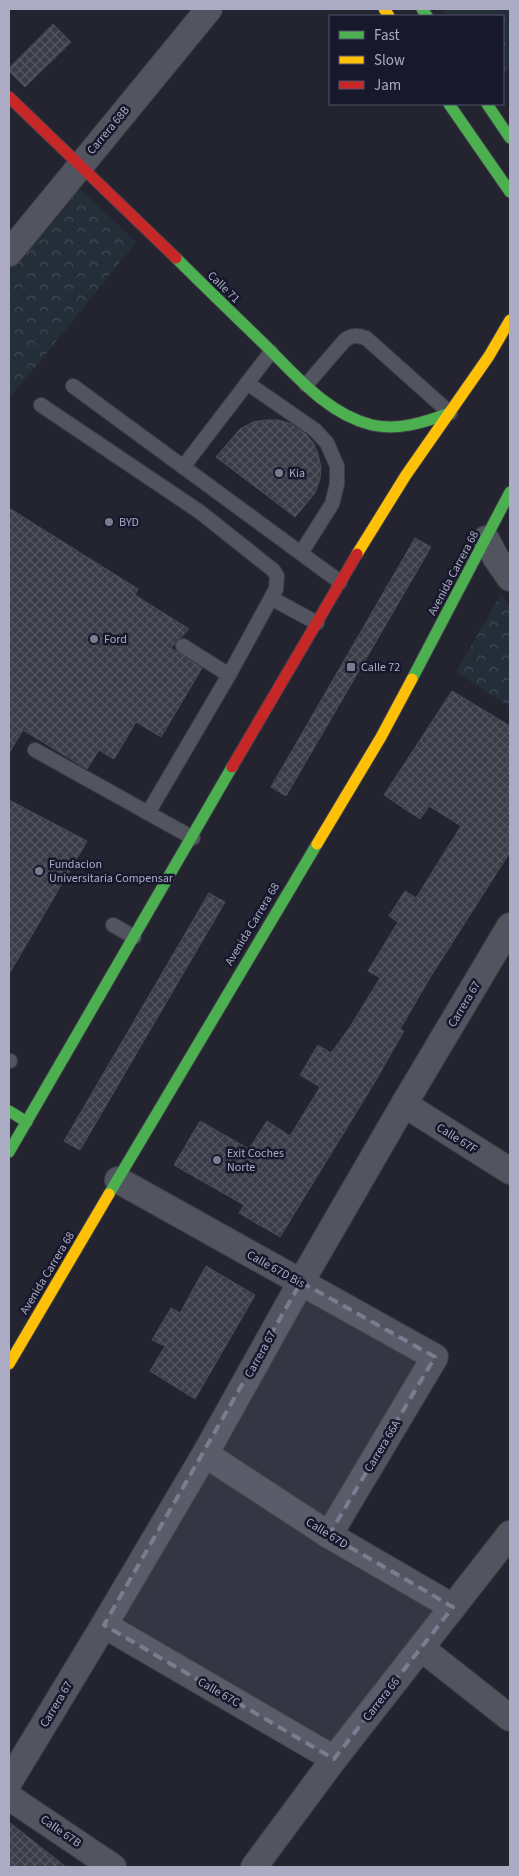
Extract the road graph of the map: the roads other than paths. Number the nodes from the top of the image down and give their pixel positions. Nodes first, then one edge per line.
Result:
1 (209, 9) edge
2 (9, 97) edge
3 (450, 105) edge
4 (488, 105) edge
5 (510, 138) edge
6 (80, 165) junction
7 (510, 192) edge
8 (9, 253) edge
9 (510, 320) edge
10 (271, 352) junction
11 (247, 383) junction
12 (306, 385) junction
13 (73, 386) dead end
14 (41, 405) dead end
15 (450, 413) junction
16 (183, 467) junction
17 (510, 492) edge
18 (486, 539) junction
19 (301, 553) junction
20 (510, 578) edge
21 (340, 582) junction
22 (271, 598) junction
23 (317, 623) junction
24 (183, 646) dead end
25 (229, 675) junction
26 (35, 750) dead end
27 (148, 814) junction
28 (193, 838) junction
29 (113, 925) dead end
30 (510, 926) edge
31 (134, 937) junction
32 (404, 1104) junction
33 (9, 1111) edge
34 (27, 1122) junction
35 (9, 1152) edge
36 (510, 1171) edge
37 (118, 1180) junction
38 (301, 1282) junction
39 (435, 1357) joint
40 (9, 1364) edge
41 (205, 1454) junction
42 (510, 1534) edge
43 (329, 1535) junction
44 (453, 1607) junction
45 (104, 1625) junction
46 (421, 1648) junction
47 (510, 1718) edge
48 (334, 1759) junction
49 (9, 1782) edge
50 (9, 1796) edge
51 (113, 1867) edge
52 (254, 1867) edge

1 - 6 street, Carrera 68B
2 - 6 main road, Calle 71
3 - 7 main road
4 - 5 main road
6 - 8 street, Carrera 68B
6 - 10 main road, Calle 71
9 - 15 main road
10 - 11 lane
10 - 12 main road, Calle 71
11 - 16 lane
11 - 19 lane
12 - 15 main road, Calle 71
12 - 15 lane
13 - 16 lane
14 - 22 lane
15 - 21 main road
16 - 19 lane
17 - 18 main road, Avenida Carrera 68
18 - 20 street
18 - 37 main road, Avenida Carrera 68
19 - 21 lane
21 - 23 main road
22 - 23 lane
22 - 25 lane
23 - 28 main road
24 - 25 lane
25 - 27 lane
26 - 27 lane
27 - 28 lane
28 - 31 main road
29 - 31 lane
30 - 32 street, Carrera 67
31 - 34 main road
32 - 36 street, Calle 67F
32 - 38 street, Carrera 67
33 - 34 main road
34 - 35 main road
37 - 38 street, Calle 67D Bis
37 - 40 main road, Avenida Carrera 68
38 - 39 street, Calle 67D Bis
38 - 41 street, Carrera 67
39 - 43 street, Carrera 66A
41 - 43 street, Calle 67D
41 - 45 street, Carrera 67
42 - 44 street, Carrera 66
43 - 44 street, Calle 67D
44 - 46 street, Carrera 66
45 - 48 street, Calle 67C
45 - 49 street, Carrera 67
46 - 47 street
46 - 48 street, Carrera 66
48 - 52 street, Carrera 66
50 - 51 street, Calle 67B

